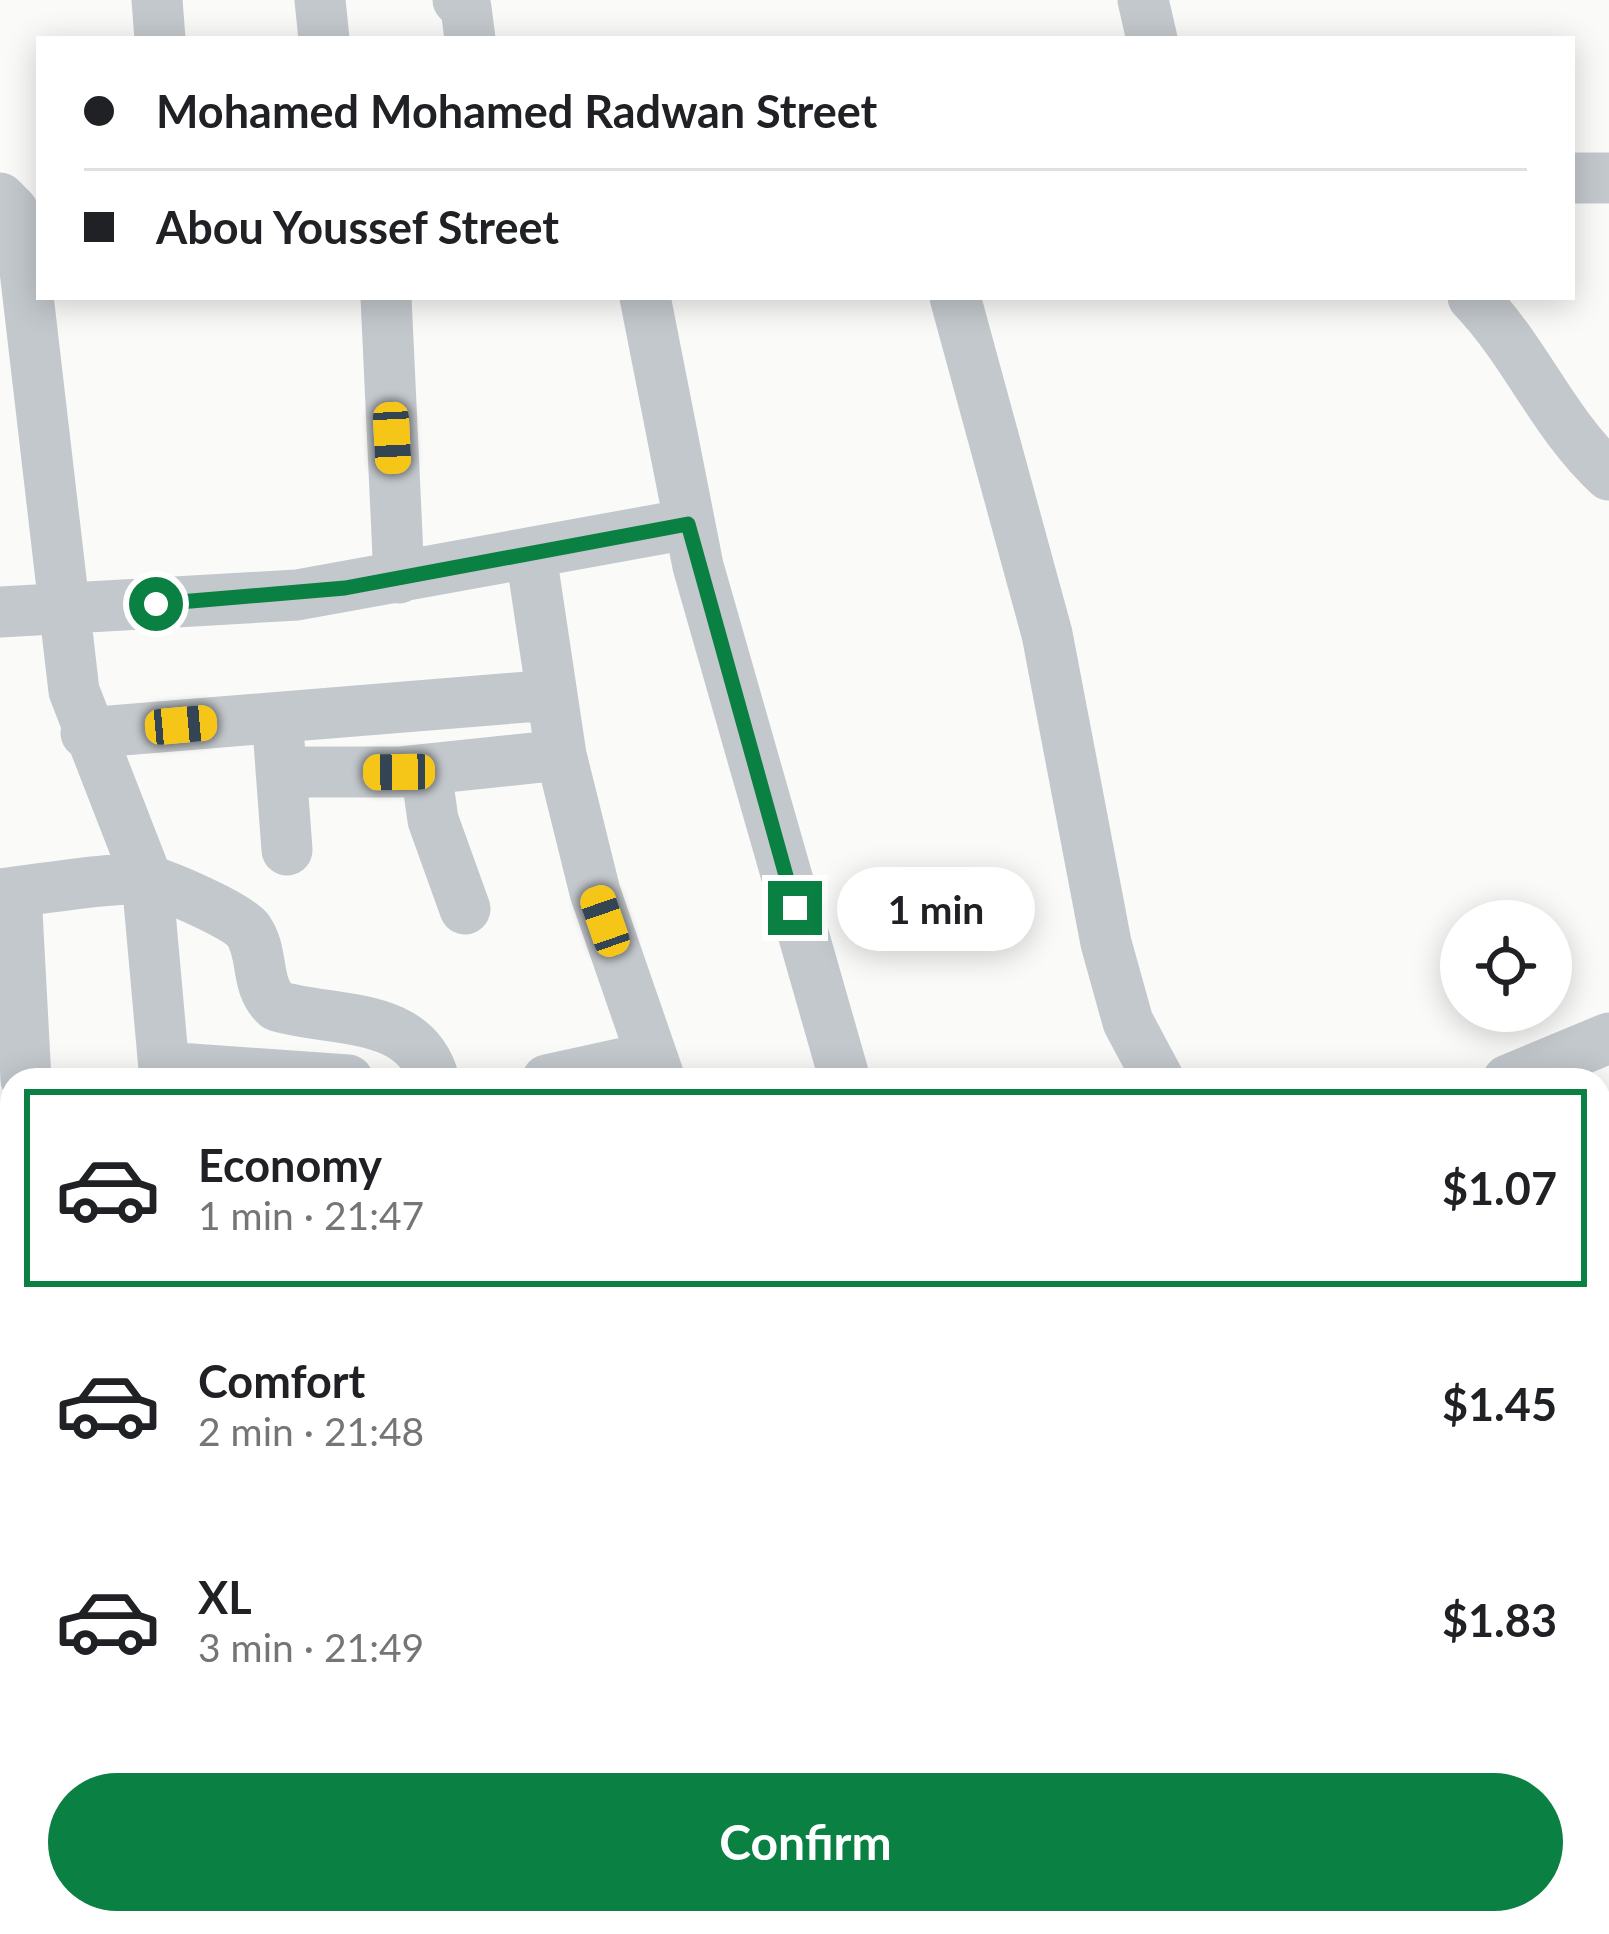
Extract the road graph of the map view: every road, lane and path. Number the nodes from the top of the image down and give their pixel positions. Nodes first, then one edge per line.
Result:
1 (157, 0) edge
2 (320, 0) edge
3 (1144, 0) edge
4 (160, 36) edge
5 (324, 36) edge
6 (1151, 36) edge
7 (1575, 178) edge
8 (1609, 178) edge
9 (20, 224) edge
10 (386, 300) edge
11 (646, 300) edge
12 (956, 300) edge
13 (1476, 300) edge
14 (1609, 475) edge
15 (688, 524) junction
16 (531, 555) junction
17 (399, 578) junction
18 (64, 609) junction
19 (0, 612) edge
20 (550, 695) junction
21 (277, 717) junction
22 (86, 733) junction
23 (561, 755) junction
24 (427, 770) junction
25 (281, 772) junction
26 (287, 850) dead end
27 (147, 879) junction
28 (8, 893) edge
29 (465, 909) dead end
30 (1609, 1038) edge
31 (25, 1068) edge
32 (164, 1068) edge
33 (431, 1068) edge
34 (656, 1068) edge
35 (842, 1068) edge
36 (1153, 1068) edge
37 (1537, 1068) edge

1 - 4 street
2 - 5 street
3 - 6 street
7 - 8 street
9 - 18 street
10 - 17 street
11 - 15 street
12 - 36 street
13 - 14 street
15 - 16 street
15 - 35 street
16 - 17 street
16 - 20 street
17 - 18 street
18 - 19 street
18 - 22 street
20 - 21 street
20 - 23 street
21 - 22 street
21 - 25 street
22 - 27 street
23 - 24 street
23 - 34 street
24 - 25 street
24 - 29 street
25 - 26 street
27 - 28 street
27 - 32 street
27 - 33 street
28 - 31 street
30 - 37 street

